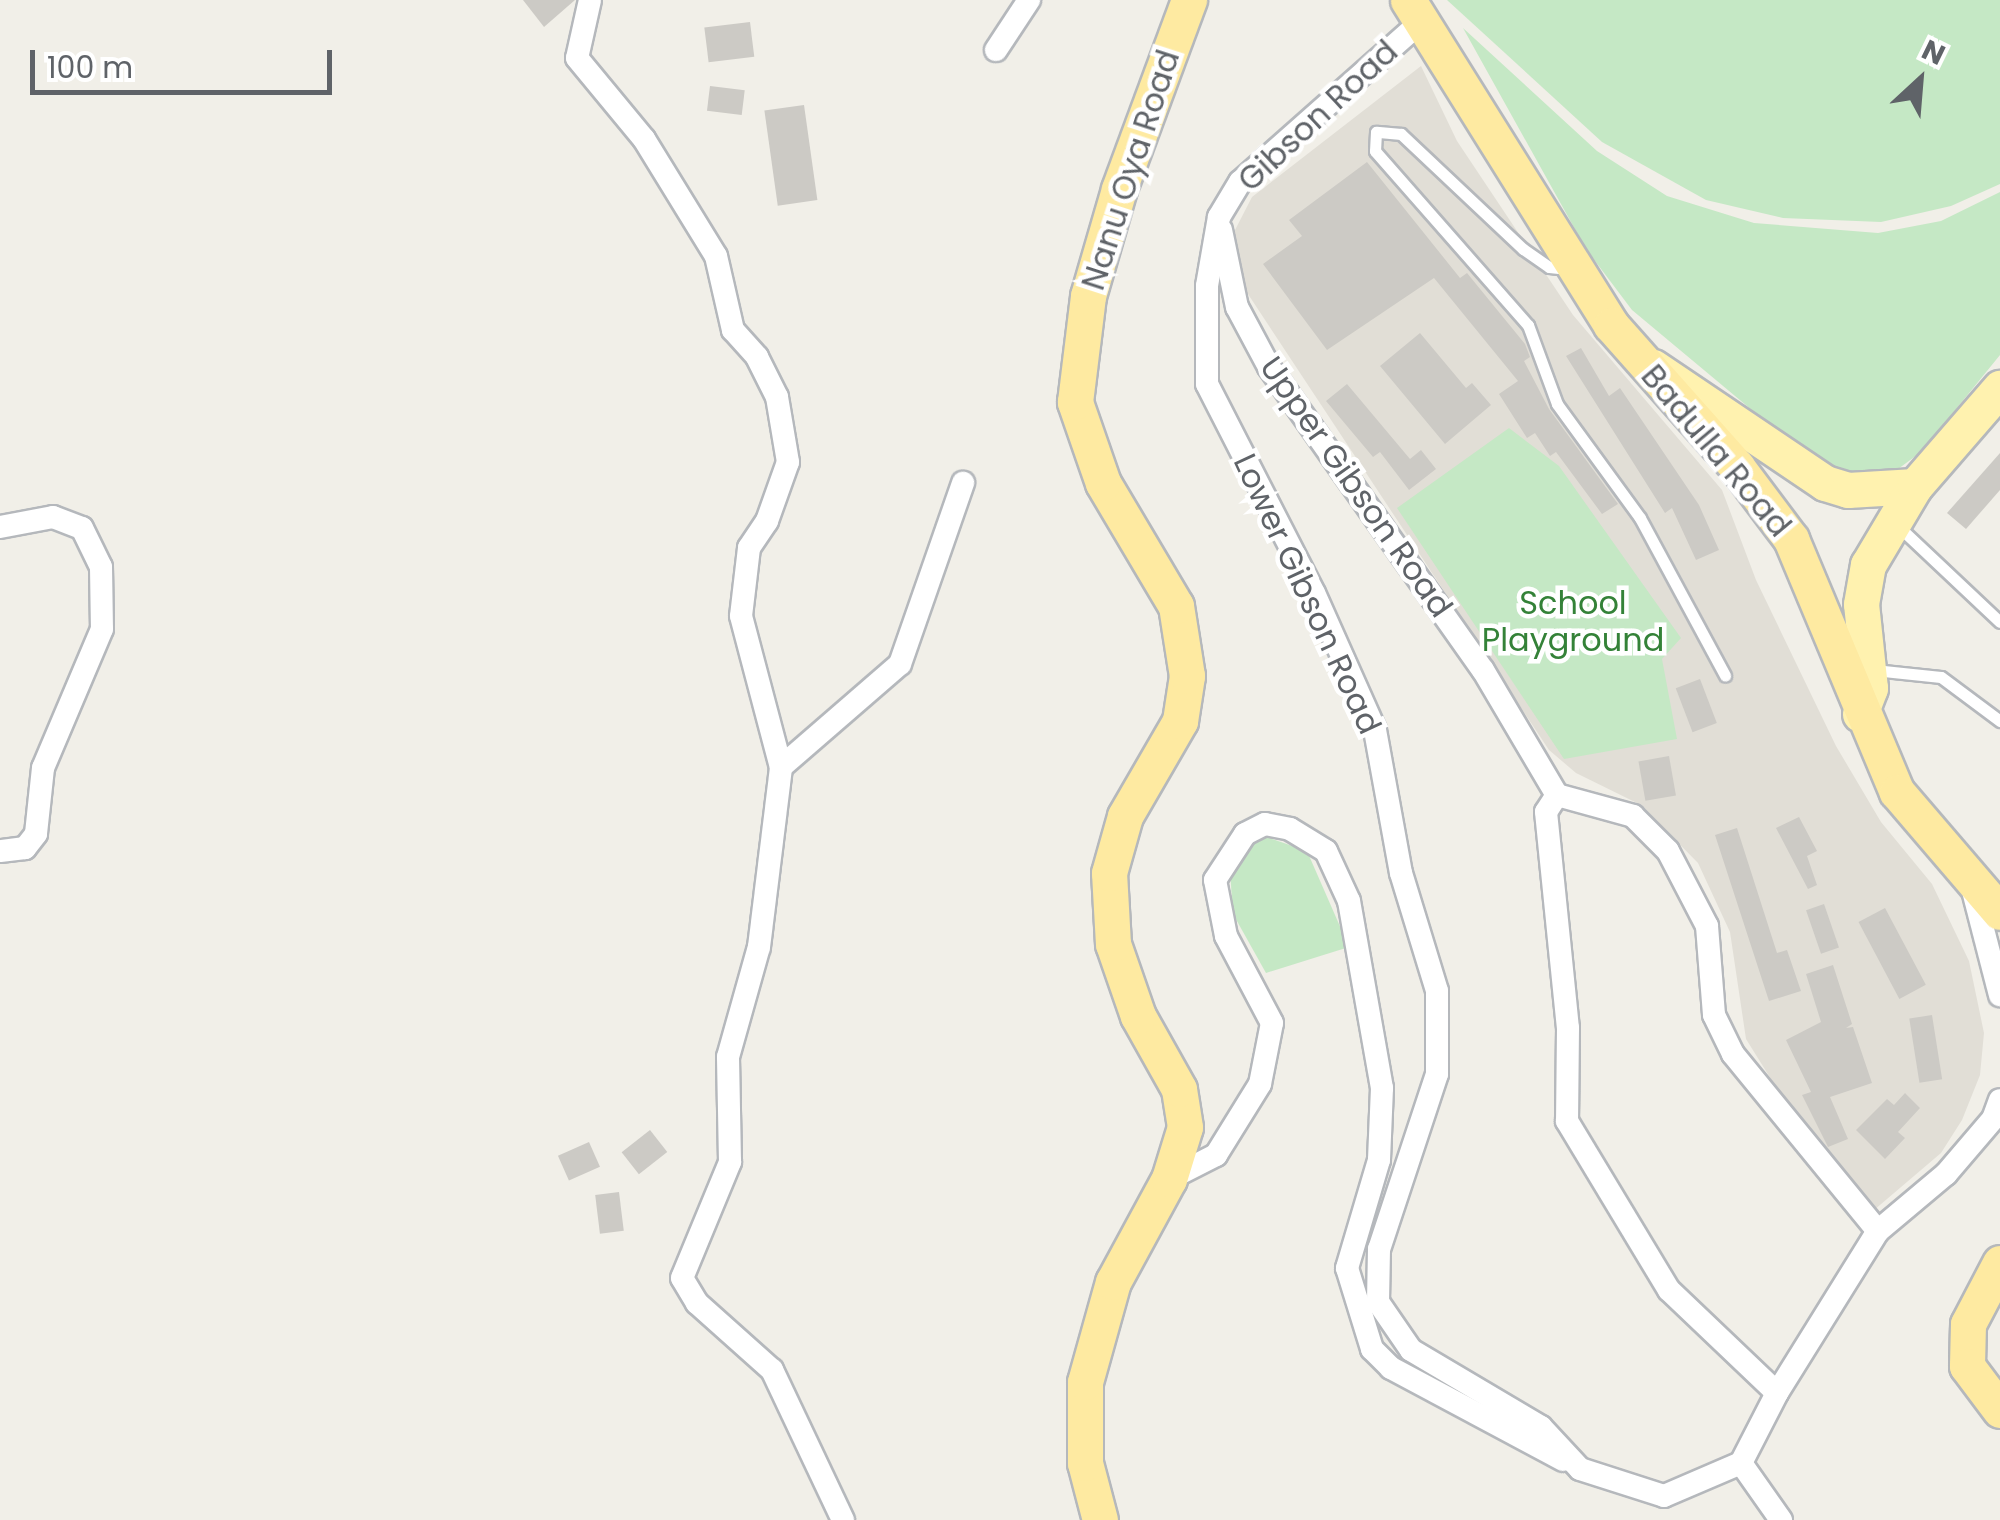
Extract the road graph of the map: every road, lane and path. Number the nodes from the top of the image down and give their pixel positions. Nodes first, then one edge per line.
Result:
1 (590, 0) edge
2 (1029, 0) edge
3 (1189, 0) edge
4 (1416, 10) edge
5 (996, 50) dead end
6 (1218, 217) junction
7 (1572, 269) junction
8 (1643, 362) junction
9 (2000, 388) edge
10 (963, 482) dead end
11 (1915, 486) junction
12 (1892, 519) junction
13 (0, 528) edge
14 (2000, 622) edge
15 (1870, 670) junction
16 (1724, 675) dead end
17 (1860, 714) junction
18 (2000, 721) edge
19 (781, 767) junction
20 (1557, 795) junction
21 (0, 852) edge
22 (1970, 876) junction
23 (2000, 912) edge
24 (2000, 996) edge
25 (2000, 1100) edge
26 (1169, 1179) junction
27 (1878, 1231) junction
28 (2000, 1263) edge
29 (1777, 1392) junction
30 (2000, 1410) edge
31 (1741, 1462) junction
32 (1580, 1469) junction
33 (843, 1520) edge
34 (1100, 1520) edge
35 (1781, 1520) edge

1 - 19 street
2 - 5 street
3 - 26 highway, Nanu Oya Road
4 - 6 street, Gibson Road
4 - 7 highway, Badulla Road
6 - 20 street, Upper Gibson Road
6 - 32 street, Lower Gibson Road
7 - 8 highway, Badulla Road
7 - 16 lane
8 - 11 main road
8 - 17 highway, Badulla Road
9 - 11 main road
10 - 19 street
11 - 12 main road
12 - 14 lane
12 - 15 main road
13 - 21 street
15 - 17 main road
15 - 18 lane
17 - 22 highway, Badulla Road
19 - 33 street
20 - 27 street
20 - 29 street
22 - 23 highway, Badulla Road
22 - 24 street
25 - 27 street
26 - 32 street
26 - 34 highway, Nanu Oya Road
27 - 29 street
28 - 30 highway
29 - 31 street
31 - 32 street, Lower Gibson Road
31 - 35 street

